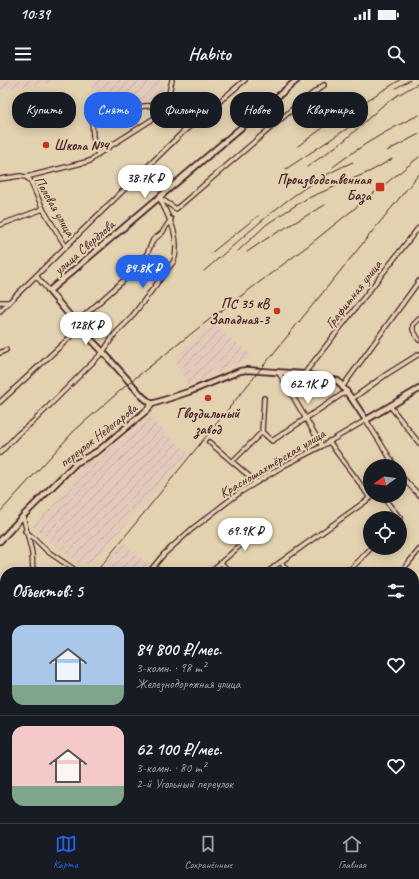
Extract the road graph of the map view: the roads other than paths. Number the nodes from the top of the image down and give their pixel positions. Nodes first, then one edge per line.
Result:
1 (172, 80) edge
2 (245, 80) edge
3 (297, 80) edge
4 (324, 85) dead end
5 (169, 92) edge
6 (150, 106) edge
7 (150, 121) edge
8 (98, 154) junction
9 (26, 177) junction
10 (0, 179) edge
11 (159, 197) junction
12 (43, 210) junction
13 (171, 219) junction
14 (0, 225) edge
15 (419, 227) edge
16 (66, 247) junction
17 (37, 277) junction
18 (419, 281) edge
19 (49, 291) junction
20 (0, 302) edge
21 (10, 302) junction
22 (0, 311) edge
23 (419, 319) edge
24 (76, 323) junction
25 (80, 328) junction
26 (419, 340) edge
27 (6, 350) dead end
28 (103, 352) junction
29 (0, 353) edge
30 (419, 354) edge
31 (279, 373) junction
32 (304, 374) junction
33 (128, 381) joint
34 (343, 386) junction
35 (419, 389) edge
36 (347, 391) junction
37 (264, 398) dead end
38 (352, 399) junction
39 (0, 402) edge
40 (152, 404) junction
41 (390, 406) junction
42 (307, 419) junction
43 (366, 420) junction
44 (262, 432) junction
45 (329, 441) junction
46 (209, 442) dead end
47 (419, 443) edge
48 (322, 446) junction
49 (0, 453) edge
50 (391, 459) edge
51 (233, 461) junction
52 (256, 482) junction
53 (407, 483) edge
54 (363, 486) edge
55 (419, 495) edge
56 (364, 503) edge
57 (388, 503) edge
58 (394, 511) edge
59 (23, 516) junction
60 (259, 529) dead end
61 (26, 531) junction
62 (0, 541) edge
63 (419, 550) edge
64 (364, 555) edge
65 (281, 562) junction
66 (221, 563) junction
67 (33, 567) edge
68 (71, 567) edge
69 (153, 567) edge
70 (216, 567) edge
71 (225, 567) edge
72 (274, 567) edge
73 (284, 567) edge
74 (353, 567) edge
75 (405, 567) edge

1 - 5 street
2 - 16 street
3 - 11 street, улица Свердлова
4 - 11 street
6 - 8 street
7 - 8 street
8 - 9 street
9 - 10 street, Полевая улица
9 - 12 street, Полевая улица
11 - 13 street
11 - 19 street, улица Свердлова
12 - 14 street
12 - 16 street, Полевая улица
13 - 24 street
13 - 28 street
15 - 32 street, Графитная улица
16 - 17 street
17 - 19 street
17 - 21 street
18 - 34 street
19 - 24 street, улица Свердлова
20 - 21 street
21 - 22 street
23 - 26 street
24 - 25 street, улица Свердлова
25 - 28 street, улица Свердлова
25 - 39 street
27 - 29 street
28 - 33 street, улица Свердлова
28 - 49 street
30 - 38 street
31 - 32 street, переулок Недогарова
31 - 40 street, переулок Недогарова
31 - 42 street
32 - 34 street, переулок Недогарова
33 - 40 street, переулок Недогарова
34 - 36 street, переулок Недогарова
35 - 41 street, Красношахтёрская улица
36 - 38 street, переулок Недогарова
36 - 42 street
37 - 44 street
38 - 43 street, переулок Недогарова
40 - 59 street, переулок Недогарова
41 - 43 street, Красношахтёрская улица
41 - 47 street
42 - 44 street
42 - 48 street
43 - 45 street, Красношахтёрская улица
43 - 50 street, переулок Недогарова
44 - 51 street
45 - 48 street, Красношахтёрская улица
45 - 54 street
46 - 51 street
48 - 52 street, Красношахтёрская улица
51 - 52 street
52 - 69 street, Красношахтёрская улица
53 - 55 street
56 - 65 street
57 - 58 street
59 - 61 street
59 - 62 street, переулок Недогарова
60 - 66 street
61 - 67 street
61 - 68 street
63 - 75 street
64 - 74 street
65 - 72 street
65 - 73 street
66 - 70 street
66 - 71 street

